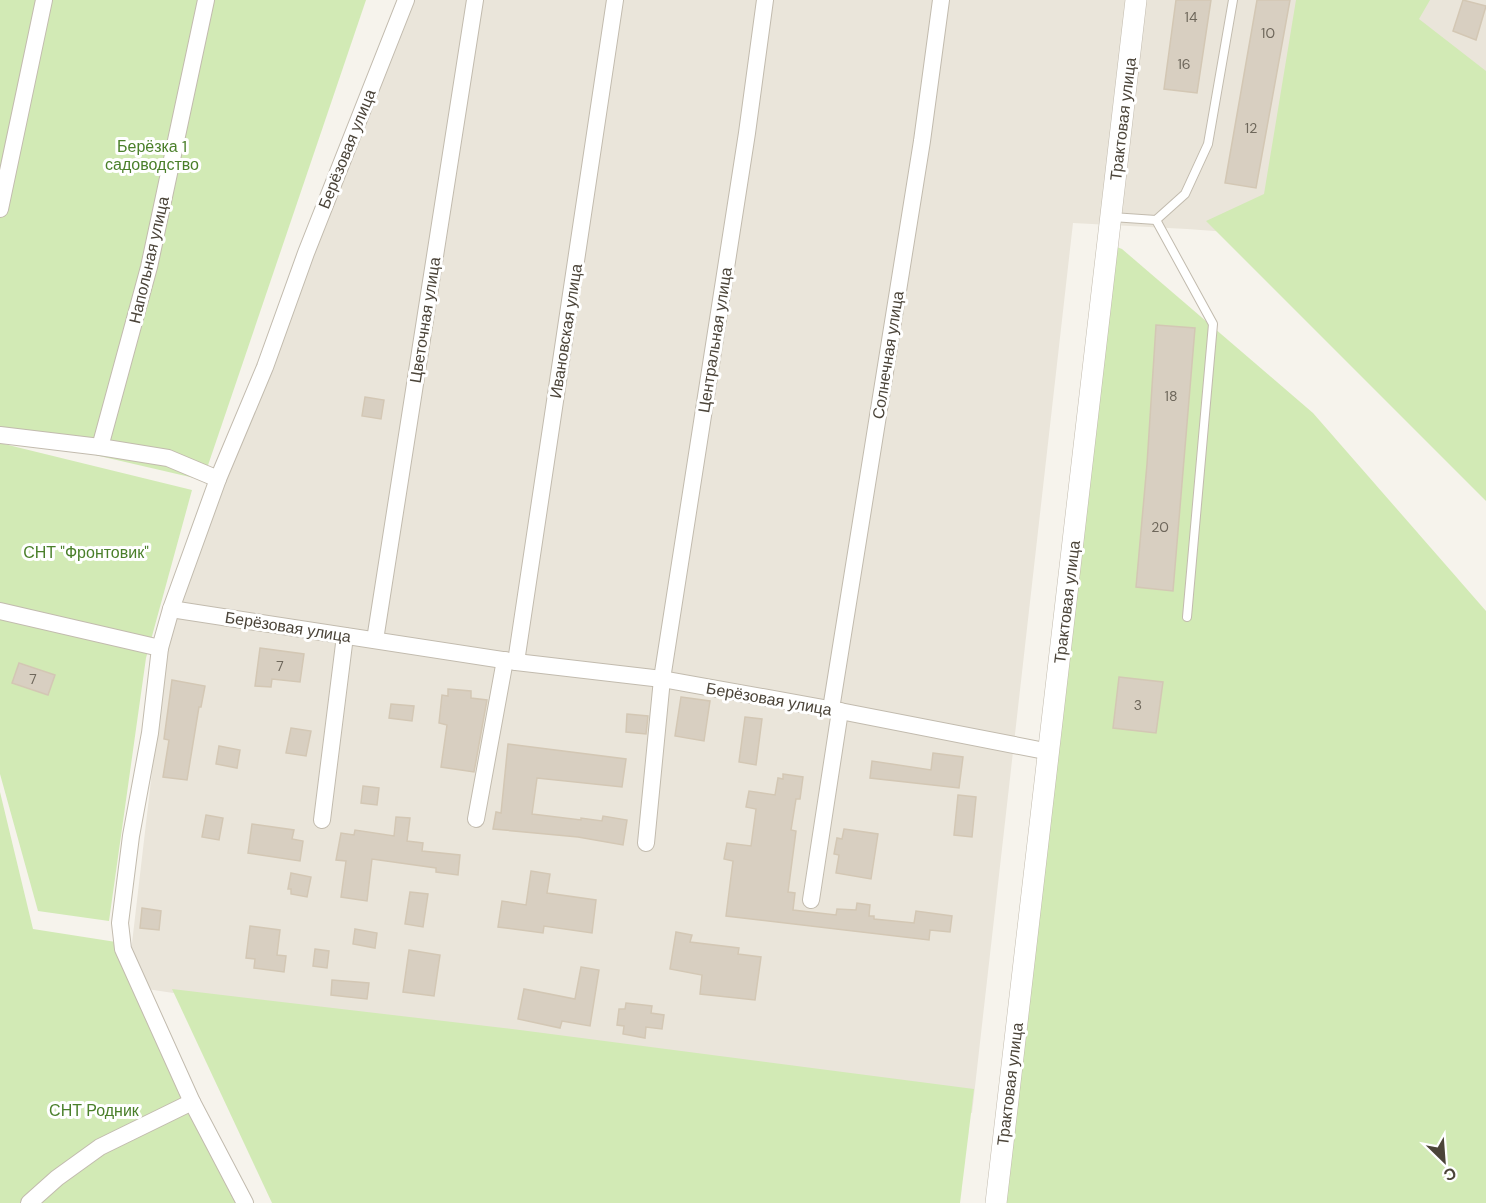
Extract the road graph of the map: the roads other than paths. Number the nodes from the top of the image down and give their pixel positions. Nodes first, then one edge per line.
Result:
1 (44, 0) edge
2 (206, 0) edge
3 (406, 0) edge
4 (475, 0) edge
5 (615, 0) edge
6 (765, 0) edge
7 (942, 0) edge
8 (1136, 0) edge
9 (1233, 0) edge
10 (0, 209) edge
11 (1111, 217) junction
12 (1156, 220) junction
13 (0, 435) edge
14 (100, 447) junction
15 (218, 479) junction
16 (171, 609) junction
17 (0, 611) edge
18 (1187, 616) dead end
19 (345, 636) junction
20 (375, 640) junction
21 (160, 648) junction
22 (511, 661) junction
23 (662, 679) junction
24 (835, 710) junction
25 (1050, 752) junction
26 (476, 819) dead end
27 (322, 820) dead end
28 (646, 843) dead end
29 (811, 900) dead end
30 (192, 1102) junction
31 (30, 1203) edge
32 (245, 1203) edge
33 (996, 1203) edge

1 - 10 street
2 - 14 street, Напольная улица
3 - 15 street, Берёзовая улица
4 - 20 street, Цветочная улица
5 - 22 street, Ивановская улица
6 - 23 street, Центральная улица
7 - 24 street, Солнечная улица
8 - 11 street, Трактовая улица
9 - 12 lane
11 - 12 lane
11 - 25 street, Трактовая улица
12 - 18 lane
13 - 14 street
14 - 15 street
15 - 16 street, Берёзовая улица
16 - 19 street, Берёзовая улица
16 - 21 street
17 - 21 street
19 - 20 street, Берёзовая улица
19 - 27 street
20 - 22 street, Берёзовая улица
21 - 30 street
22 - 23 street, Берёзовая улица
22 - 26 street, Ивановская улица
23 - 24 street, Берёзовая улица
23 - 28 street, Центральная улица
24 - 25 street, Берёзовая улица
24 - 29 street, Солнечная улица
25 - 33 street, Трактовая улица
30 - 31 street
30 - 32 street

